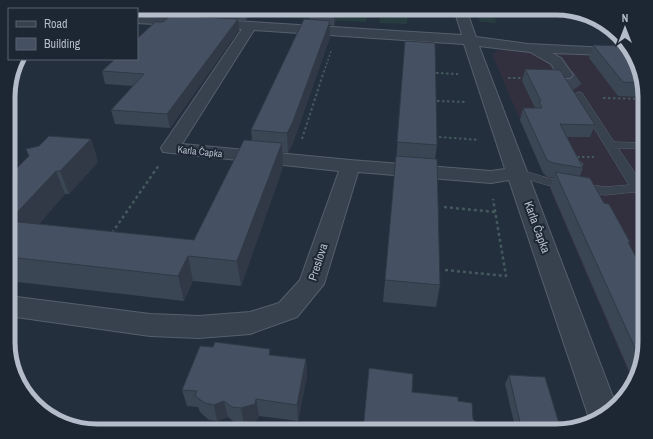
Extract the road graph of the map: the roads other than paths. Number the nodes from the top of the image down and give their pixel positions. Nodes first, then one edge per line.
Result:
1 (462, 15) edge
2 (138, 19) edge
3 (250, 26) junction
4 (470, 39) junction
5 (528, 48) junction
6 (625, 53) edge
7 (566, 75) tunnel mouth
8 (579, 95) tunnel mouth
9 (611, 145) junction
10 (638, 146) edge
11 (350, 166) junction
12 (517, 173) junction
13 (638, 187) edge
14 (638, 192) edge
15 (15, 307) edge
16 (602, 410) edge

1 - 4 street, Karla Čapka
2 - 3 street
3 - 4 street
3 - 11 street, Karla Čapka
4 - 5 street
4 - 12 street, Karla Čapka
5 - 6 street
5 - 7 street
8 - 9 lane
9 - 10 lane
9 - 13 lane
11 - 12 street
11 - 15 street, Preslova
12 - 14 lane
12 - 16 street, Karla Čapka

